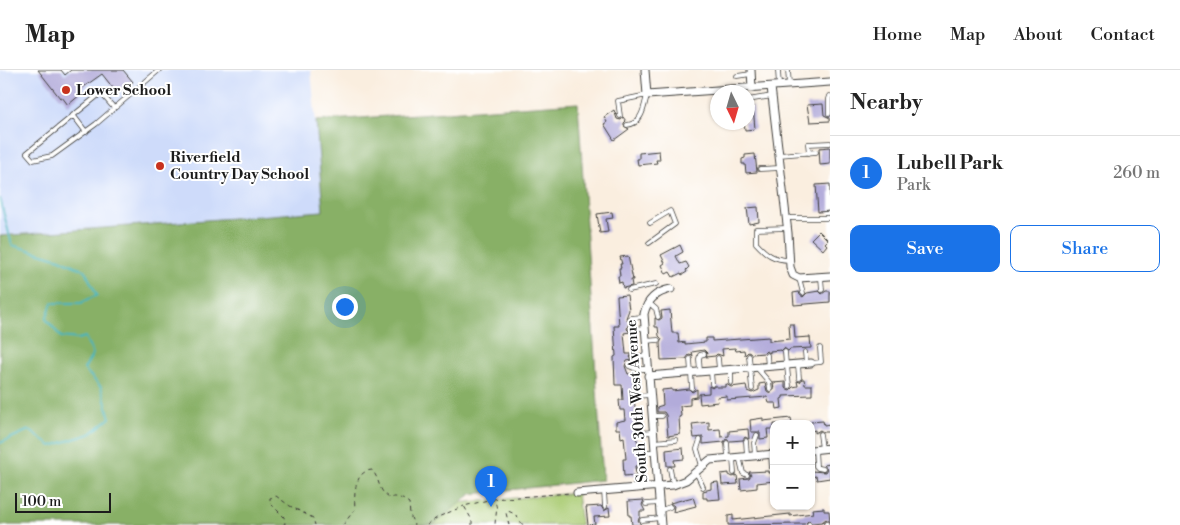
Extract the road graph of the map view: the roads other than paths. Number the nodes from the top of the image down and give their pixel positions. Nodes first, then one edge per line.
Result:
1 (160, 70) edge
2 (645, 70) edge
3 (788, 70) edge
4 (778, 71) edge
5 (751, 72) edge
6 (737, 76) dead end
7 (830, 82) edge
8 (752, 85) edge
9 (789, 85) junction
10 (775, 86) junction
11 (755, 88) edge
12 (710, 92) edge
13 (647, 95) junction
14 (772, 96) junction
15 (830, 96) edge
16 (755, 99) edge
17 (114, 108) junction
18 (829, 114) edge
19 (73, 116) junction
20 (620, 116) dead end
21 (627, 125) dead end
22 (86, 132) junction
23 (830, 143) edge
24 (816, 152) dead end
25 (809, 153) junction
26 (778, 155) junction
27 (760, 168) dead end
28 (780, 168) junction
29 (786, 218) junction
30 (830, 218) edge
31 (650, 224) dead end
32 (787, 228) junction
33 (649, 243) dead end
34 (789, 260) junction
35 (830, 276) edge
36 (796, 277) junction
37 (822, 277) junction
38 (656, 284) dead end
39 (671, 289) dead end
40 (629, 290) dead end
41 (822, 290) dead end
42 (803, 293) dead end
43 (648, 302) junction
44 (658, 317) dead end
45 (630, 318) dead end
46 (644, 318) junction
47 (644, 328) junction
48 (630, 330) dead end
49 (658, 340) dead end
50 (645, 341) junction
51 (820, 348) dead end
52 (785, 352) dead end
53 (805, 352) dead end
54 (704, 354) dead end
55 (646, 355) junction
56 (767, 355) dead end
57 (749, 356) dead end
58 (634, 357) dead end
59 (718, 358) dead end
60 (690, 359) dead end
61 (798, 364) junction
62 (809, 364) junction
63 (629, 366) dead end
64 (787, 366) junction
65 (768, 368) junction
66 (753, 369) junction
67 (731, 370) junction
68 (711, 371) junction
69 (720, 371) junction
70 (700, 372) junction
71 (648, 373) junction
72 (691, 373) junction
73 (799, 378) dead end
74 (731, 382) dead end
75 (712, 384) dead end
76 (790, 386) dead end
77 (692, 388) dead end
78 (752, 389) dead end
79 (770, 389) dead end
80 (650, 395) junction
81 (636, 396) dead end
82 (652, 416) junction
83 (662, 416) dead end
84 (653, 432) junction
85 (638, 433) dead end
86 (820, 434) dead end
87 (757, 435) dead end
88 (676, 440) dead end
89 (700, 440) dead end
90 (746, 441) dead end
91 (654, 442) junction
92 (727, 443) dead end
93 (830, 448) edge
94 (816, 449) edge
95 (641, 452) dead end
96 (655, 452) junction
97 (770, 454) edge
98 (755, 456) junction
99 (737, 457) junction
100 (702, 466) junction
101 (639, 468) dead end
102 (823, 468) dead end
103 (670, 469) dead end
104 (696, 472) junction
105 (734, 473) dead end
106 (747, 475) dead end
107 (673, 485) junction
108 (658, 486) junction
109 (644, 487) junction
110 (703, 487) dead end
111 (604, 490) junction
112 (577, 493) road end
113 (646, 504) dead end
114 (605, 507) dead end
115 (670, 508) dead end
116 (659, 515) edge
117 (642, 520) dead end
118 (650, 525) edge

1 - 17 lane
2 - 13 street
3 - 9 lane
4 - 10 lane
5 - 6 lane
5 - 8 street
7 - 9 street
9 - 10 street
10 - 11 street
10 - 14 street
12 - 13 street
13 - 20 lane
13 - 21 lane
14 - 16 lane
14 - 26 street
15 - 18 lane
17 - 19 lane
17 - 22 lane
19 - 22 lane
19 - 22 lane
23 - 25 lane
24 - 25 lane
25 - 26 lane
26 - 28 street
27 - 28 lane
28 - 29 street
29 - 30 lane
29 - 32 street
31 - 33 lane
32 - 34 street
32 - 34 lane
34 - 36 street
35 - 37 street
36 - 37 street
36 - 42 lane
37 - 41 lane
38 - 40 lane
39 - 43 street, South 30th West Avenue
43 - 44 lane
43 - 46 street, South 30th West Avenue
45 - 46 lane
46 - 47 street, South 30th West Avenue
47 - 48 lane
47 - 50 street, South 30th West Avenue
49 - 50 lane
50 - 55 street, South 30th West Avenue
51 - 62 lane
52 - 64 lane
53 - 62 lane
54 - 70 lane
55 - 58 lane
55 - 71 street, South 30th West Avenue
56 - 65 lane
57 - 66 lane
59 - 69 lane
60 - 72 lane
61 - 62 street
61 - 64 street
61 - 73 lane
63 - 71 lane
64 - 65 street
64 - 76 lane
65 - 66 street
66 - 67 street
66 - 78 lane
66 - 79 lane
67 - 69 street
67 - 74 lane
68 - 69 street
68 - 70 street
68 - 75 lane
70 - 72 street
71 - 72 street
71 - 80 street, South 30th West Avenue
72 - 77 lane
80 - 81 lane
80 - 82 street, South 30th West Avenue
82 - 83 lane
82 - 84 street, South 30th West Avenue
84 - 85 lane
84 - 91 street, South 30th West Avenue
86 - 94 lane
87 - 98 lane
88 - 91 lane
89 - 100 lane
90 - 99 lane
91 - 96 street, South 30th West Avenue
92 - 99 lane
93 - 94 street
94 - 102 lane
95 - 96 lane
96 - 108 street, South 30th West Avenue
97 - 98 street
98 - 99 street
99 - 100 street
99 - 105 lane
99 - 106 lane
100 - 104 street
101 - 109 lane
103 - 107 lane
104 - 107 street
104 - 110 lane
107 - 108 street
108 - 109 street
108 - 116 street, South 30th West Avenue
109 - 111 street
111 - 112 street
111 - 114 lane
113 - 116 lane
115 - 116 lane
116 - 117 lane
116 - 118 lane

